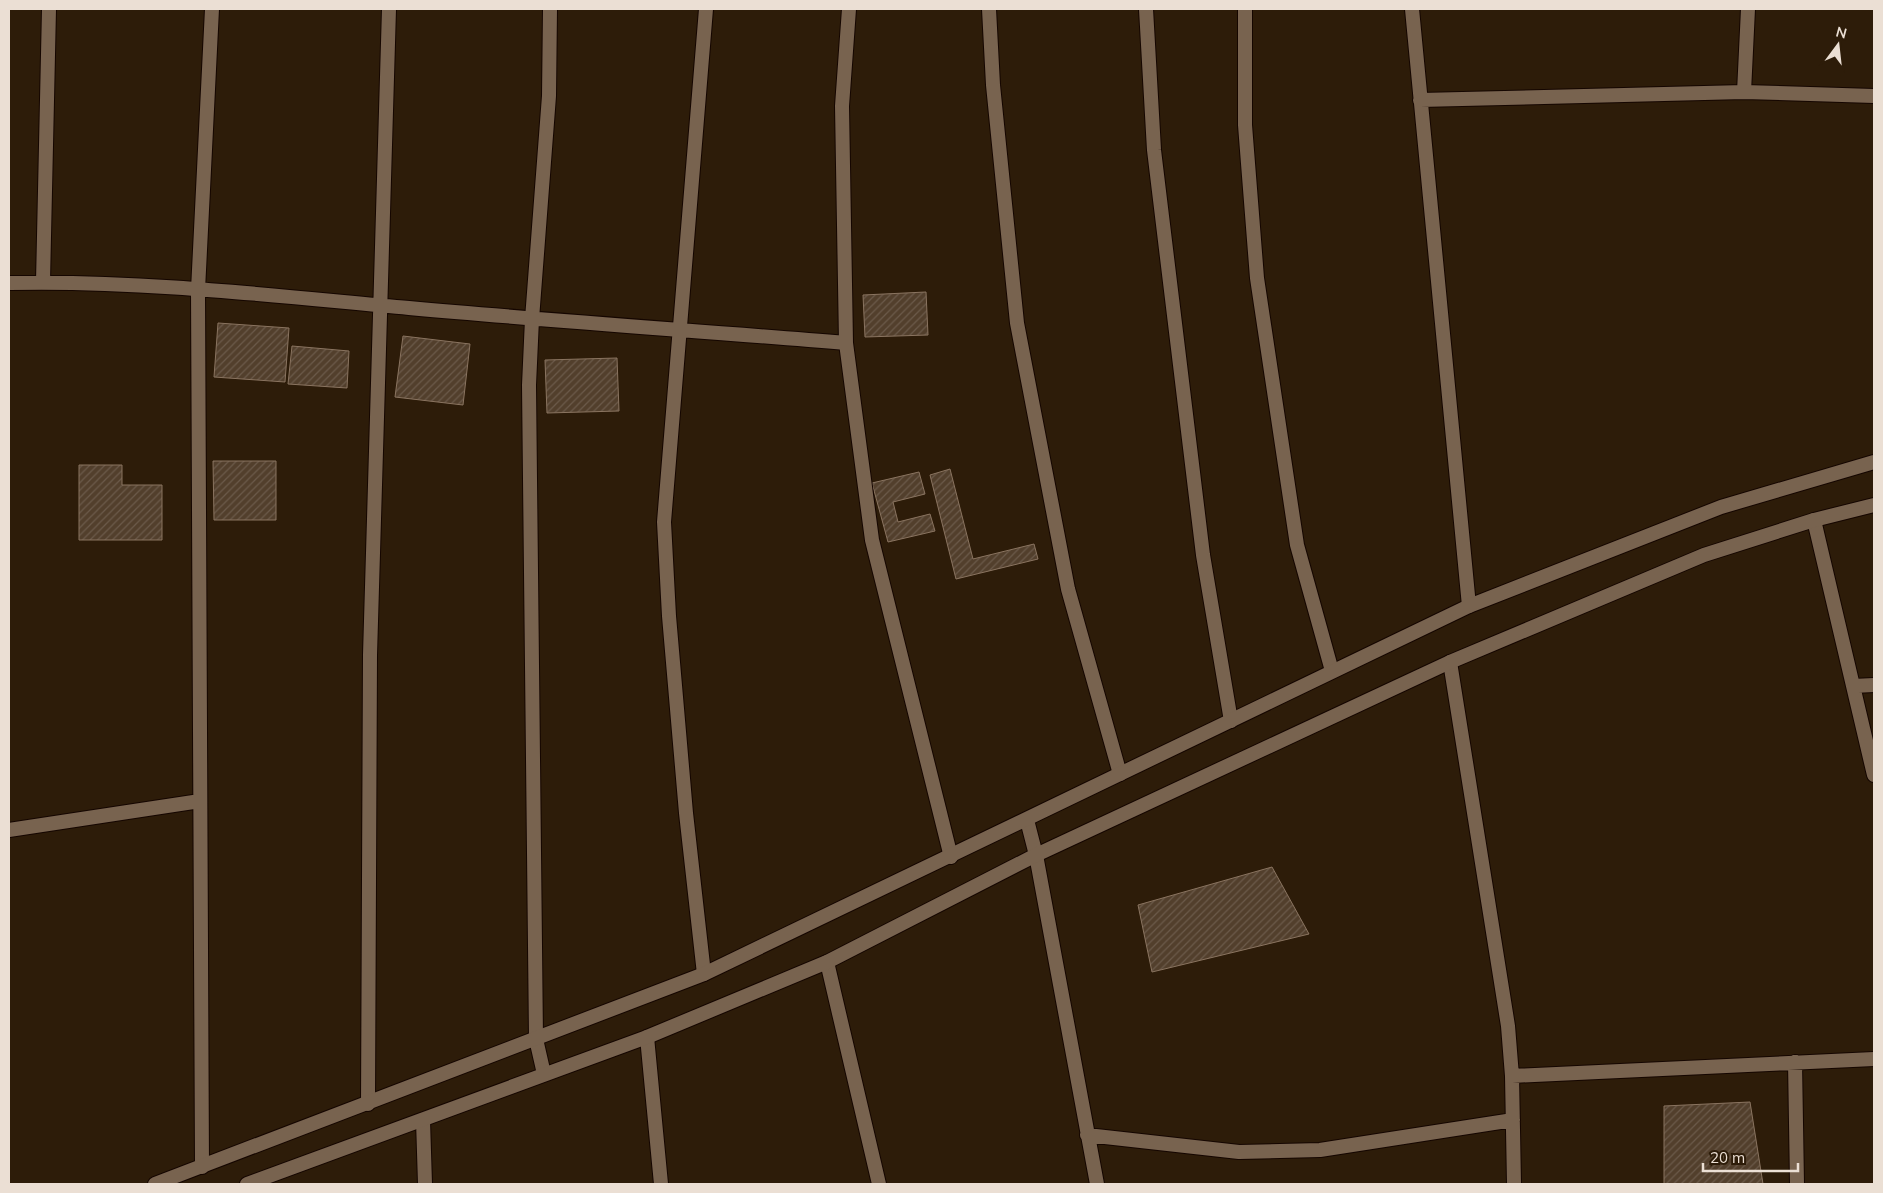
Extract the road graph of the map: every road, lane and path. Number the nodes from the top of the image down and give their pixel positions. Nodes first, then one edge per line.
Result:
1 (49, 9) edge
2 (212, 9) edge
3 (389, 9) edge
4 (550, 9) edge
5 (706, 9) edge
6 (849, 9) edge
7 (989, 9) edge
8 (1146, 9) edge
9 (1245, 9) edge
10 (1412, 9) edge
11 (1748, 9) edge
12 (1744, 92) junction
13 (1874, 96) edge
14 (1420, 100) junction
15 (43, 282) junction
16 (9, 283) edge
17 (198, 290) junction
18 (382, 305) junction
19 (532, 319) junction
20 (679, 330) junction
21 (846, 343) junction
22 (1874, 462) edge
23 (1874, 505) edge
24 (1814, 520) junction
25 (1469, 606) junction
26 (1450, 662) junction
27 (1332, 671) junction
28 (1874, 685) edge
29 (1853, 686) junction
30 (1231, 721) junction
31 (1120, 774) junction
32 (1874, 775) edge
33 (200, 801) junction
34 (1027, 820) junction
35 (9, 830) edge
36 (1036, 855) junction
37 (951, 857) junction
38 (826, 962) junction
39 (704, 974) junction
40 (647, 1037) junction
41 (536, 1039) junction
42 (1874, 1058) edge
43 (1794, 1062) junction
44 (544, 1074) junction
45 (1512, 1076) junction
46 (368, 1104) junction
47 (423, 1120) junction
48 (1513, 1120) junction
49 (1087, 1135) junction
50 (202, 1166) junction
51 (155, 1184) edge
52 (251, 1184) edge
53 (425, 1184) edge
54 (661, 1184) edge
55 (879, 1184) edge
56 (1097, 1184) edge
57 (1514, 1184) edge
58 (1797, 1184) edge

1 - 15 street
2 - 17 street
3 - 18 street
4 - 19 street
5 - 20 street
6 - 21 street
7 - 31 street
8 - 30 street
9 - 27 street
10 - 14 street
11 - 12 street
12 - 13 street
12 - 14 street
14 - 25 street
15 - 16 street
15 - 17 street
17 - 18 street
17 - 33 street
18 - 19 street
18 - 46 street
19 - 20 street
19 - 41 street
20 - 21 street
20 - 39 street
21 - 37 street
22 - 25 street
23 - 24 street
24 - 26 street
24 - 29 street
25 - 27 street
26 - 36 street
26 - 45 street
27 - 30 street
28 - 29 street
29 - 32 street
30 - 31 street
31 - 34 street
33 - 35 street
33 - 50 street
34 - 36 street
34 - 37 street
36 - 38 street
36 - 49 street
37 - 39 street
38 - 40 street
38 - 55 street
39 - 41 street
40 - 44 street
40 - 54 street
41 - 44 street
41 - 46 street
42 - 43 street
43 - 45 street
43 - 58 street
44 - 47 street
45 - 48 street
46 - 50 street
47 - 52 street
47 - 53 street
48 - 49 street
48 - 57 street
49 - 56 street
50 - 51 street

